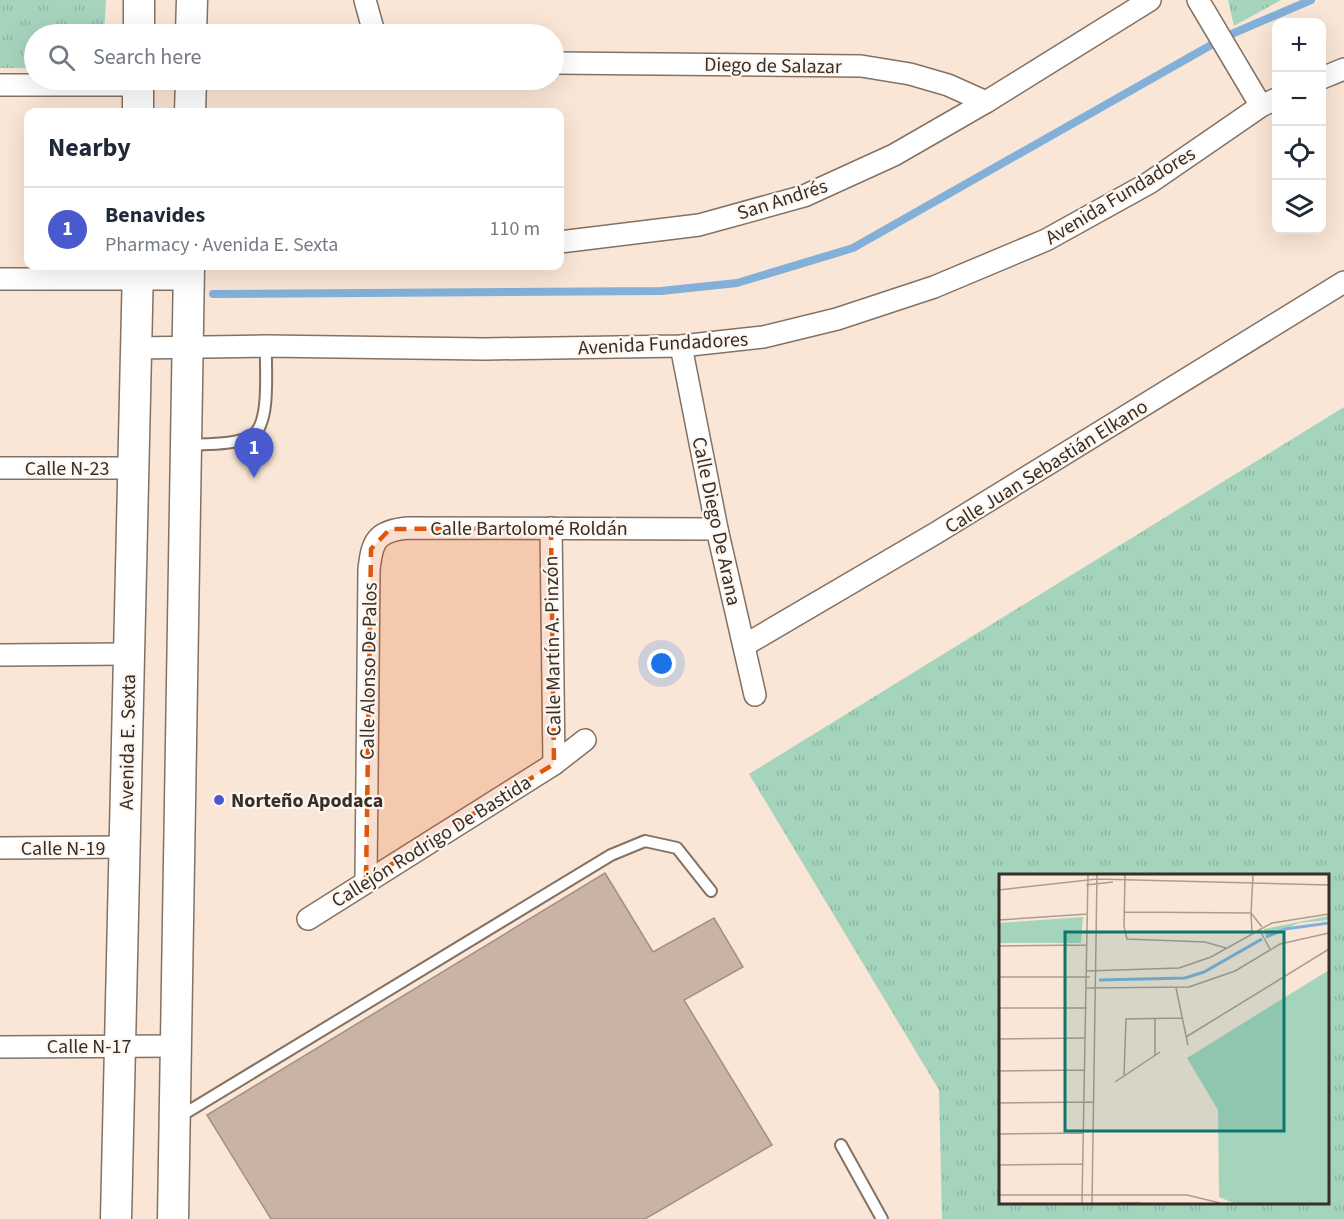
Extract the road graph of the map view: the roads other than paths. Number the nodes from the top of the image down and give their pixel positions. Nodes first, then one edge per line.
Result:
1 (139, 0) edge
2 (192, 0) edge
3 (365, 0) edge
4 (1150, 0) edge
5 (1201, 5) edge
6 (139, 24) edge
7 (191, 24) edge
8 (372, 24) edge
9 (564, 63) edge
10 (1344, 69) edge
11 (1326, 76) edge
12 (0, 85) edge
13 (24, 86) edge
14 (99, 90) edge
15 (191, 90) edge
16 (138, 92) edge
17 (986, 102) junction
18 (1269, 102) edge
19 (190, 108) edge
20 (564, 242) edge
21 (138, 272) edge
22 (189, 272) edge
23 (0, 279) edge
24 (1344, 282) edge
25 (266, 346) junction
26 (681, 346) junction
27 (189, 347) junction
28 (137, 348) junction
29 (186, 445) junction
30 (0, 468) edge
31 (134, 468) junction
32 (550, 528) junction
33 (717, 529) junction
34 (369, 570) joint
35 (745, 645) junction
36 (129, 654) junction
37 (0, 655) edge
38 (755, 695) dead end
39 (585, 740) dead end
40 (554, 764) junction
41 (125, 847) junction
42 (0, 848) edge
43 (366, 880) junction
44 (711, 891) dead end
45 (308, 919) dead end
46 (119, 1045) junction
47 (177, 1046) junction
48 (0, 1047) edge
49 (175, 1120) junction
50 (841, 1145) dead end
51 (116, 1219) edge
52 (173, 1219) edge
53 (882, 1219) edge

1 - 6 street
2 - 7 street
3 - 8 street
4 - 17 street
5 - 18 street
9 - 17 street, Diego de Salazar
10 - 11 street
12 - 13 street
14 - 16 street
15 - 19 street
17 - 20 street, San Andrés
18 - 26 street, Avenida Fundadores
21 - 22 street
21 - 23 street
21 - 28 street, Avenida E. Sexta
22 - 27 street
24 - 35 street, Calle Juan Sebastián Elkano
25 - 26 street, Avenida Fundadores
25 - 27 street, Avenida Fundadores
25 - 29 lane
26 - 33 street, Calle Diego De Arana
27 - 28 street, Avenida Fundadores
27 - 29 street
28 - 31 street, Avenida E. Sexta
29 - 47 street
30 - 31 street, Calle N-23
31 - 36 street, Avenida E. Sexta
32 - 33 street, Calle Bartolomé Roldán
32 - 34 street, Calle Bartolomé Roldán
32 - 40 street, Calle Martín A. Pinzón
33 - 35 street, Calle Diego De Arana
34 - 43 street, Calle Alonso De Palos
35 - 38 street, Calle Diego De Arana
36 - 37 street
36 - 41 street, Avenida E. Sexta
39 - 40 street, Callejón Rodrigo De Bastida
40 - 43 street, Callejón Rodrigo De Bastida
41 - 42 street, Calle N-19
41 - 46 street, Avenida E. Sexta
43 - 45 street, Callejón Rodrigo De Bastida
44 - 49 lane
46 - 47 street, Calle N-17
46 - 48 street, Calle N-17
46 - 51 street, Avenida E. Sexta
47 - 49 street
49 - 52 street
50 - 53 lane

